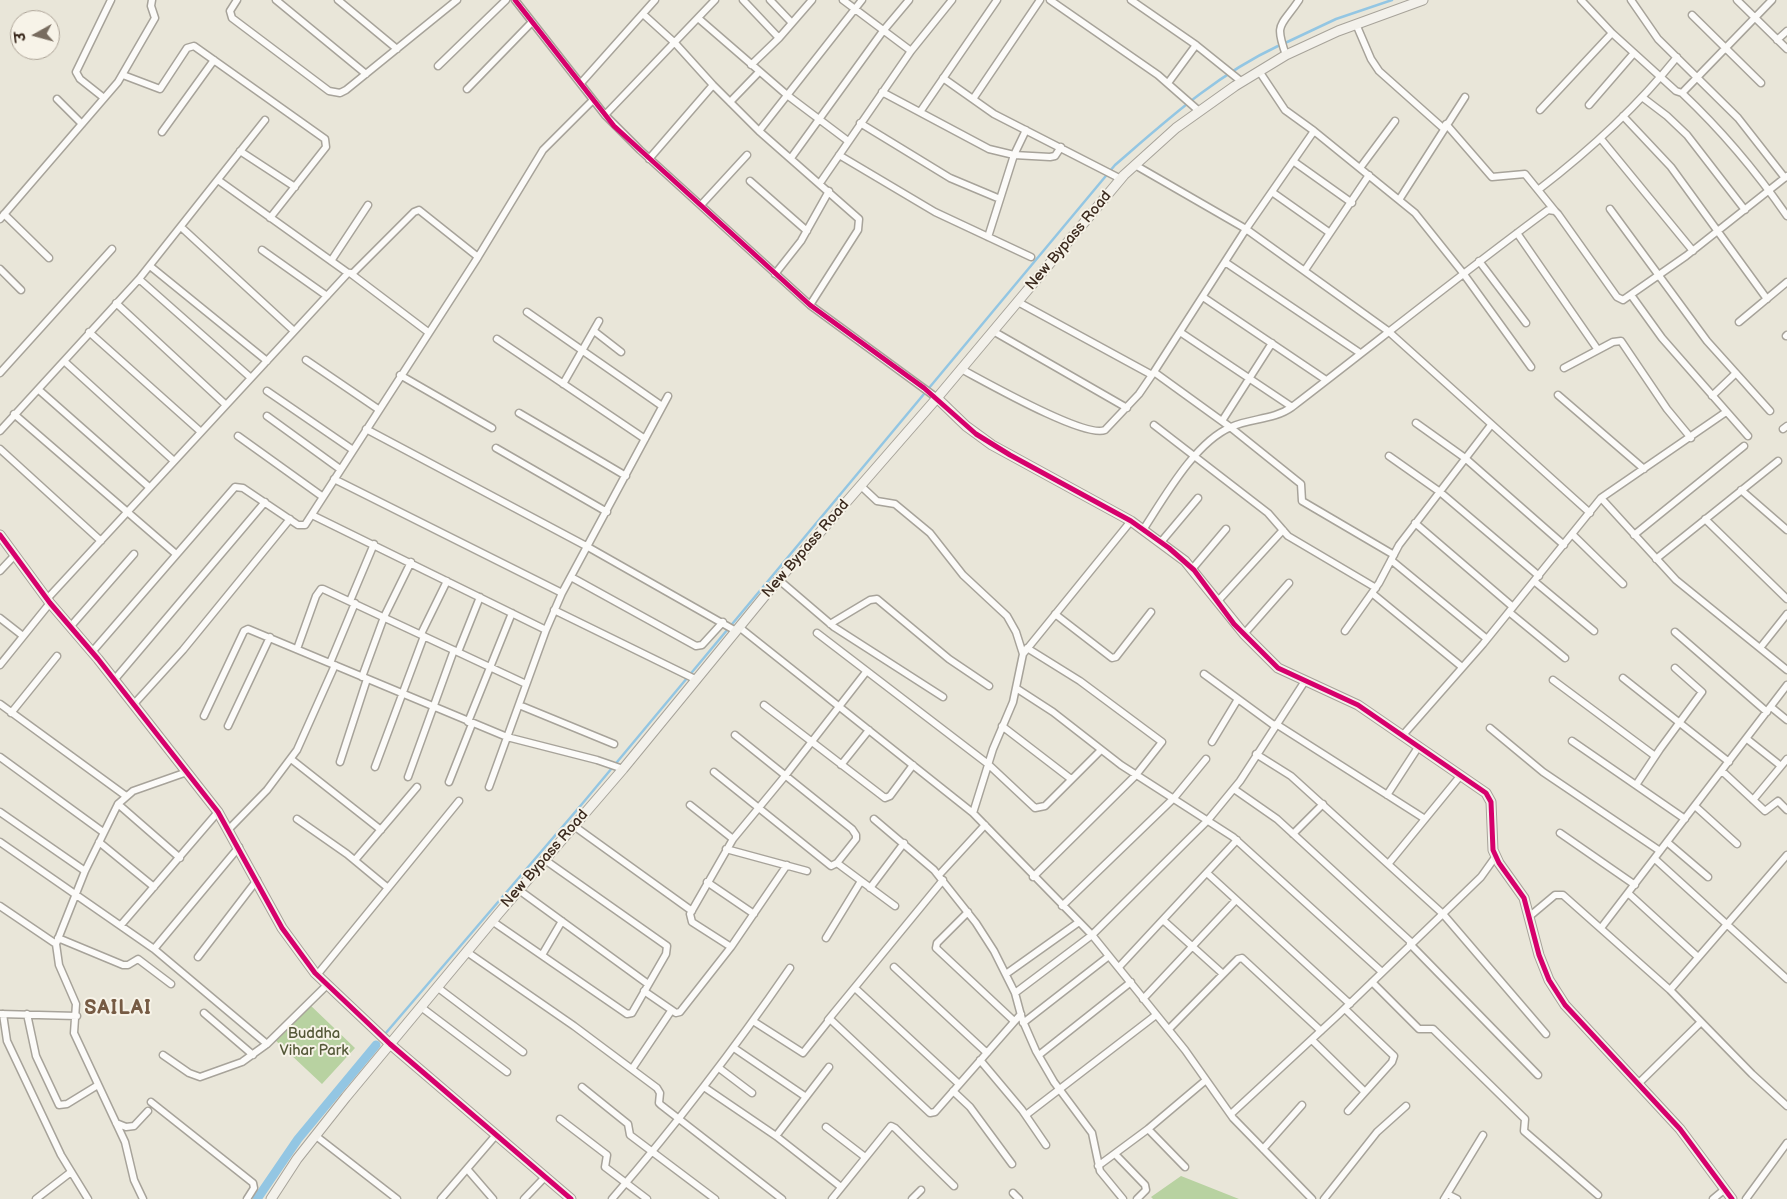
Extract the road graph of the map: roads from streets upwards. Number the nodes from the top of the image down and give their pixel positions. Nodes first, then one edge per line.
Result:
1 (111, 0) edge
2 (152, 0) edge
3 (237, 0) edge
4 (276, 0) edge
5 (338, 0) edge
6 (457, 0) edge
7 (506, 0) edge
8 (515, 0) edge
9 (655, 0) edge
10 (715, 0) edge
11 (743, 0) edge
12 (770, 0) edge
13 (810, 0) edge
14 (843, 0) edge
15 (862, 0) edge
16 (909, 0) edge
17 (952, 0) edge
18 (997, 0) edge
19 (1040, 0) edge
20 (1050, 0) edge
21 (1131, 0) edge
22 (1299, 0) edge
23 (1423, 0) edge
24 (1581, 0) edge
25 (1631, 0) edge
26 (1737, 0) edge
27 (1772, 0) edge
28 (855, 9) junction
29 (643, 14) junction
30 (1692, 15) dead end
31 (1755, 17) junction
32 (698, 18) junction
33 (532, 22) junction
34 (792, 23) junction
35 (1356, 24) junction
36 (883, 31) junction
37 (1787, 31) edge
38 (1612, 32) junction
39 (779, 38) junction
40 (1777, 40) junction
41 (675, 42) junction
42 (1196, 45) junction
43 (1725, 46) junction
44 (397, 49) junction
45 (1787, 49) edge
46 (911, 51) junction
47 (1634, 53) junction
48 (1286, 55) junction
49 (1677, 57) junction
50 (214, 60) junction
51 (751, 65) junction
52 (438, 66) dead end
53 (1259, 71) junction
54 (759, 72) junction
55 (366, 74) junction
56 (123, 75) junction
57 (1698, 76) junction
58 (943, 78) junction
59 (1661, 78) junction
60 (1242, 82) junction
61 (581, 83) junction
62 (1168, 83) junction
63 (1761, 83) dead end
64 (713, 85) junction
65 (467, 89) dead end
66 (882, 92) junction
67 (1682, 93) junction
68 (787, 95) junction
69 (1465, 97) dead end
70 (1642, 97) junction
71 (57, 98) dead end
72 (104, 98) junction
73 (593, 100) junction
74 (973, 100) junction
75 (730, 102) junction
76 (1588, 105) dead end
77 (1197, 109) junction
78 (1540, 110) dead end
79 (920, 112) junction
80 (605, 115) junction
81 (1624, 116) junction
82 (820, 119) junction
83 (265, 120) dead end
84 (1395, 121) dead end
85 (82, 124) junction
86 (860, 124) junction
87 (1445, 126) junction
88 (1026, 130) junction
89 (759, 131) junction
90 (1314, 131) junction
91 (162, 132) dead end
92 (1601, 139) junction
93 (848, 141) junction
94 (1061, 147) junction
95 (240, 151) junction
96 (839, 155) junction
97 (1014, 155) junction
98 (747, 156) dead end
99 (791, 158) junction
100 (649, 159) junction
101 (1293, 161) junction
102 (1135, 165) junction
103 (1360, 168) junction
104 (1370, 175) junction
105 (1118, 177) junction
106 (1786, 177) edge
107 (218, 180) junction
108 (750, 181) dead end
109 (820, 183) junction
110 (295, 187) junction
111 (1538, 190) junction
112 (1770, 190) junction
113 (829, 191) junction
114 (1272, 192) junction
115 (1000, 199) junction
116 (1399, 200) junction
117 (1352, 203) junction
118 (368, 205) dead end
119 (701, 205) junction
120 (1610, 209) dead end
121 (1745, 210) junction
122 (1555, 211) junction
123 (2, 216) edge
124 (1787, 216) edge
125 (270, 218) junction
126 (181, 227) junction
127 (1246, 229) junction
128 (807, 230) junction
129 (1719, 231) junction
130 (1330, 233) junction
131 (1517, 233) junction
132 (988, 237) junction
133 (112, 249) dead end
134 (262, 250) dead end
135 (1693, 251) junction
136 (1031, 256) dead end
137 (478, 257) junction
138 (49, 258) dead end
139 (1479, 260) junction
140 (331, 261) junction
141 (1225, 262) junction
142 (150, 266) junction
143 (0, 269) edge
144 (1305, 270) junction
145 (1463, 272) junction
146 (349, 273) junction
147 (775, 274) junction
148 (1658, 276) junction
149 (139, 279) junction
150 (1787, 282) edge
151 (21, 290) dead end
152 (1631, 294) junction
153 (327, 296) junction
154 (1203, 296) junction
155 (1767, 299) junction
156 (1018, 302) junction
157 (116, 303) junction
158 (810, 305) junction
159 (527, 312) dead end
160 (600, 321) dead end
161 (1739, 322) dead end
162 (1526, 323) dead end
163 (294, 331) junction
164 (594, 331) junction
165 (993, 331) junction
166 (1388, 331) junction
167 (89, 332) junction
168 (428, 332) junction
169 (1180, 332) junction
170 (497, 339) dead end
171 (1272, 343) junction
172 (1598, 350) junction
173 (583, 351) junction
174 (621, 352) dead end
175 (1360, 353) junction
176 (306, 360) dead end
177 (64, 361) junction
178 (267, 361) junction
179 (1531, 367) dead end
180 (1564, 368) dead end
181 (961, 369) junction
182 (0, 373) edge
183 (1736, 373) junction
184 (400, 374) junction
185 (1153, 374) junction
186 (252, 378) junction
187 (1250, 379) junction
188 (1326, 380) junction
189 (563, 384) junction
190 (39, 390) junction
191 (267, 391) dead end
192 (1558, 395) dead end
193 (668, 396) dead end
194 (933, 396) junction
195 (1712, 396) junction
196 (226, 405) junction
197 (662, 406) junction
198 (1292, 406) junction
199 (1127, 408) junction
200 (378, 409) junction
201 (1770, 411) dead end
202 (1726, 412) junction
203 (520, 413) dead end
204 (14, 414) junction
205 (267, 416) dead end
206 (1222, 421) junction
207 (1416, 423) dead end
208 (1154, 425) dead end
209 (1491, 425) junction
210 (1230, 427) junction
211 (492, 428) dead end
212 (366, 429) junction
213 (0, 431) edge
214 (201, 432) junction
215 (238, 436) dead end
216 (1748, 436) dead end
217 (1691, 438) junction
218 (645, 439) junction
219 (1744, 446) dead end
220 (496, 448) dead end
221 (0, 449) edge
222 (353, 450) junction
223 (1195, 456) junction
224 (1389, 456) dead end
225 (1465, 458) junction
226 (174, 461) junction
227 (1778, 461) dead end
228 (340, 469) junction
229 (1644, 469) junction
230 (626, 476) junction
231 (334, 479) junction
232 (860, 486) junction
233 (149, 487) junction
234 (1741, 490) junction
235 (1440, 492) junction
236 (323, 497) junction
237 (1198, 498) dead end
238 (1601, 498) junction
239 (265, 502) junction
240 (607, 512) junction
241 (126, 513) junction
242 (1590, 513) junction
243 (312, 515) junction
244 (1704, 518) junction
245 (290, 519) junction
246 (1131, 521) junction
247 (1415, 523) junction
248 (1226, 529) dead end
249 (1144, 530) junction
250 (1283, 530) junction
251 (1787, 530) edge
252 (0, 535) edge
253 (1573, 535) junction
254 (1634, 535) junction
255 (101, 541) junction
256 (1161, 542) junction
257 (374, 544) junction
258 (1564, 545) junction
259 (588, 547) junction
260 (134, 554) dead end
261 (176, 554) junction
262 (14, 556) junction
263 (1392, 557) junction
264 (1656, 559) junction
265 (411, 562) junction
266 (1193, 568) junction
267 (0, 571) edge
268 (571, 578) junction
269 (1537, 579) junction
270 (779, 580) junction
271 (447, 581) junction
272 (1288, 583) dead end
273 (1624, 584) dead end
274 (1375, 591) junction
275 (562, 593) junction
276 (480, 597) junction
277 (1787, 599) edge
278 (48, 601) junction
279 (1218, 601) junction
280 (352, 602) junction
281 (554, 610) junction
282 (1511, 610) junction
283 (1151, 612) dead end
284 (512, 613) junction
285 (1055, 614) junction
286 (1787, 614) edge
287 (384, 617) junction
288 (0, 618) edge
289 (830, 624) junction
290 (70, 626) junction
291 (732, 627) junction
292 (546, 630) junction
293 (1345, 631) dead end
294 (1594, 632) dead end
295 (1675, 632) dead end
296 (817, 633) dead end
297 (1244, 634) junction
298 (422, 635) junction
299 (23, 636) junction
300 (270, 638) junction
301 (1487, 639) junction
302 (1760, 648) junction
303 (297, 649) junction
304 (456, 651) junction
305 (1025, 651) junction
306 (92, 652) junction
307 (57, 656) dead end
308 (1565, 658) dead end
309 (333, 664) junction
310 (0, 665) edge
311 (489, 667) junction
312 (1462, 667) junction
313 (1675, 668) dead end
314 (1787, 670) edge
315 (866, 672) junction
316 (1204, 674) dead end
317 (691, 676) junction
318 (364, 678) junction
319 (1623, 678) dead end
320 (114, 679) junction
321 (1553, 680) dead end
322 (1304, 681) junction
323 (526, 684) junction
324 (1787, 685) edge
325 (989, 686) dead end
326 (1016, 688) junction
327 (401, 694) junction
328 (943, 697) dead end
329 (1238, 699) junction
330 (0, 704) edge
331 (134, 704) junction
332 (518, 705) junction
333 (764, 705) dead end
334 (839, 706) junction
335 (432, 708) junction
336 (1769, 709) junction
337 (11, 713) junction
338 (204, 716) dead end
339 (1787, 720) edge
340 (470, 723) junction
341 (1680, 724) junction
342 (1275, 725) junction
343 (228, 726) dead end
344 (1002, 726) junction
345 (1490, 728) dead end
346 (869, 730) junction
347 (735, 735) dead end
348 (1403, 735) junction
349 (507, 737) junction
350 (1747, 739) junction
351 (1572, 741) dead end
352 (1212, 742) dead end
353 (811, 743) junction
354 (614, 744) dead end
355 (1419, 746) junction
356 (1101, 750) junction
357 (1256, 754) junction
358 (1655, 756) junction
359 (0, 757) edge
360 (291, 759) junction
361 (1206, 759) dead end
362 (1787, 759) edge
363 (340, 762) dead end
364 (1729, 762) junction
365 (988, 764) junction
366 (841, 765) junction
367 (913, 765) junction
368 (1780, 766) junction
369 (375, 767) dead end
370 (619, 768) junction
371 (187, 772) junction
372 (714, 772) dead end
373 (1722, 772) junction
374 (1136, 775) junction
375 (1461, 775) junction
376 (785, 776) junction
377 (408, 778) dead end
378 (1072, 779) junction
379 (449, 782) dead end
380 (1636, 786) junction
381 (417, 787) dead end
382 (489, 787) dead end
383 (1234, 789) junction
384 (1387, 795) junction
385 (126, 796) junction
386 (1174, 798) junction
387 (1753, 800) junction
388 (459, 801) dead end
389 (118, 804) junction
390 (1323, 804) junction
391 (690, 805) dead end
392 (1695, 806) junction
393 (758, 807) junction
394 (1787, 810) edge
395 (0, 812) edge
396 (218, 812) junction
397 (973, 813) junction
398 (297, 819) dead end
399 (874, 819) dead end
400 (1425, 819) junction
401 (1685, 819) junction
402 (1208, 820) junction
403 (985, 825) junction
404 (574, 826) junction
405 (229, 829) junction
406 (381, 830) junction
407 (103, 832) junction
408 (1560, 832) dead end
409 (1293, 834) junction
410 (733, 839) junction
411 (1237, 840) junction
412 (0, 842) edge
413 (99, 842) junction
414 (1667, 842) junction
415 (904, 843) junction
416 (1737, 844) dead end
417 (239, 847) junction
418 (726, 849) junction
419 (1660, 851) junction
420 (1787, 855) edge
421 (1496, 856) junction
422 (180, 858) junction
423 (1655, 859) junction
424 (355, 860) junction
425 (545, 860) junction
426 (837, 863) junction
427 (1389, 863) junction
428 (787, 866) junction
429 (85, 871) junction
430 (807, 871) dead end
431 (1207, 874) junction
432 (1033, 877) junction
433 (1708, 877) dead end
434 (941, 878) junction
435 (258, 880) junction
436 (861, 881) junction
437 (707, 882) junction
438 (1635, 884) junction
439 (154, 887) junction
440 (388, 888) junction
441 (870, 888) junction
442 (519, 890) junction
443 (1628, 894) junction
444 (76, 896) junction
445 (1236, 900) junction
446 (0, 906) edge
447 (895, 906) dead end
448 (1062, 906) junction
449 (692, 911) junction
450 (968, 912) junction
451 (754, 914) junction
452 (1443, 914) junction
453 (1530, 916) junction
454 (1163, 920) junction
455 (492, 921) junction
456 (562, 921) junction
457 (1079, 922) junction
458 (121, 925) junction
459 (1725, 925) junction
460 (1601, 928) junction
461 (1092, 935) junction
462 (826, 938) dead end
463 (57, 941) junction
464 (1411, 944) junction
465 (1192, 946) junction
466 (731, 947) junction
467 (154, 950) junction
468 (467, 952) junction
469 (542, 955) junction
470 (1109, 956) junction
471 (198, 957) dead end
472 (1698, 957) junction
473 (894, 967) dead end
474 (1119, 967) junction
475 (790, 968) dead end
476 (1382, 972) junction
477 (1006, 974) junction
478 (1223, 974) junction
479 (317, 975) junction
480 (1787, 979) edge
481 (1131, 982) junction
482 (1372, 982) junction
483 (171, 984) dead end
484 (648, 984) junction
485 (327, 985) junction
486 (437, 987) junction
487 (855, 988) junction
488 (1670, 990) junction
489 (644, 991) junction
490 (1015, 993) junction
491 (1143, 999) junction
492 (1347, 1006) junction
493 (421, 1007) junction
494 (671, 1011) junction
495 (204, 1012) dead end
496 (1, 1014) edge
497 (27, 1014) junction
498 (1020, 1014) junction
499 (1156, 1014) junction
500 (77, 1016) junction
501 (828, 1020) junction
502 (753, 1021) junction
503 (1014, 1021) junction
504 (1701, 1022) junction
505 (1023, 1023) junction
506 (1169, 1029) junction
507 (1321, 1031) junction
508 (1546, 1034) dead end
509 (6, 1036) junction
510 (1312, 1040) junction
511 (0, 1043) edge
512 (267, 1044) junction
513 (390, 1044) junction
514 (734, 1048) junction
515 (523, 1052) dead end
516 (987, 1053) junction
517 (164, 1055) dead end
518 (253, 1055) junction
519 (1038, 1055) junction
520 (980, 1060) junction
521 (830, 1067) dead end
522 (719, 1068) junction
523 (632, 1069) junction
524 (507, 1072) dead end
525 (1538, 1075) dead end
526 (1206, 1080) junction
527 (1639, 1083) junction
528 (959, 1084) junction
529 (98, 1085) junction
530 (582, 1087) dead end
531 (704, 1087) junction
532 (1060, 1090) junction
533 (953, 1091) junction
534 (1365, 1092) junction
535 (752, 1093) dead end
536 (806, 1097) junction
537 (151, 1102) dead end
538 (1302, 1105) dead end
539 (1406, 1106) dead end
540 (1787, 1106) edge
541 (148, 1111) dead end
542 (1348, 1111) dead end
543 (1231, 1114) junction
544 (1026, 1115) junction
545 (560, 1118) dead end
546 (680, 1119) junction
547 (116, 1123) junction
548 (826, 1127) dead end
549 (1148, 1129) junction
550 (496, 1135) junction
551 (1483, 1135) dead end
552 (316, 1136) junction
553 (776, 1136) junction
554 (1787, 1143) edge
555 (1046, 1145) dead end
556 (1263, 1150) junction
557 (653, 1152) junction
558 (1115, 1154) junction
559 (865, 1157) junction
560 (1012, 1164) dead end
561 (1098, 1166) junction
562 (1185, 1167) dead end
563 (468, 1170) junction
564 (71, 1172) junction
565 (545, 1178) junction
566 (626, 1183) junction
567 (954, 1186) dead end
568 (841, 1187) junction
569 (1725, 1189) junction
570 (921, 1190) dead end
571 (1013, 1193) dead end
572 (1598, 1195) dead end
573 (1446, 1196) edge
574 (36, 1199) edge
575 (88, 1199) edge
576 (144, 1199) edge
577 (247, 1199) edge
578 (270, 1199) edge
579 (397, 1199) edge
580 (441, 1199) edge
581 (493, 1199) edge
582 (524, 1199) edge
583 (571, 1199) edge
584 (612, 1199) edge
585 (647, 1199) edge
586 (715, 1199) edge
587 (782, 1199) edge
588 (832, 1199) edge
589 (912, 1199) edge
590 (1019, 1199) edge
591 (1123, 1199) edge
592 (1137, 1199) edge
593 (1312, 1199) edge
594 (1324, 1199) edge
595 (1457, 1199) edge
596 (1713, 1199) edge
597 (1732, 1199) edge
598 (1746, 1199) edge

1 - 72 street
2 - 56 street
3 - 55 street
4 - 55 street
5 - 44 street
6 - 44 street
7 - 52 street
8 - 33 street
9 - 29 street
10 - 32 street
11 - 39 street
12 - 34 street
13 - 34 street
14 - 28 street
15 - 28 street
16 - 36 street
17 - 46 street
18 - 58 street
19 - 74 street
20 - 62 street
21 - 42 street
22 - 48 street
23 - 35 street, New Bypass Road
24 - 38 street
25 - 49 street
26 - 31 street
27 - 31 street
28 - 36 street
28 - 68 street
29 - 41 street
29 - 61 street
30 - 43 street
31 - 40 street
31 - 43 street
32 - 41 street
32 - 51 street
33 - 61 street
33 - 65 street
34 - 39 street
35 - 48 street, New Bypass Road
35 - 87 street
36 - 46 street
36 - 82 street
37 - 40 street
38 - 47 street
38 - 78 street
39 - 51 street
40 - 45 street
41 - 64 street
41 - 80 street
42 - 60 street
42 - 62 street
43 - 57 street
43 - 63 street
44 - 55 street
46 - 66 street
47 - 59 street
47 - 76 street
48 - 53 street, New Bypass Road
49 - 57 street
49 - 59 street
50 - 56 street
50 - 91 street
50 - 110 street
51 - 54 street
53 - 60 street, New Bypass Road
53 - 90 street
54 - 68 street
54 - 75 street
56 - 72 street
57 - 67 street
57 - 106 street
58 - 74 street
58 - 79 street
59 - 67 street
59 - 70 street
60 - 77 street, New Bypass Road
61 - 73 street
62 - 77 street
64 - 75 street
64 - 100 street
66 - 79 street
66 - 86 street
67 - 112 street
68 - 82 street
68 - 89 street
69 - 87 street
70 - 81 street
70 - 121 street
71 - 85 street
72 - 85 street
73 - 80 street
73 - 137 street
74 - 88 street
75 - 89 street
77 - 102 street, New Bypass Road
79 - 97 street
80 - 100 street
81 - 92 street
81 - 129 street
82 - 93 street
82 - 99 street
83 - 95 street
84 - 103 street
85 - 123 street
86 - 93 street
86 - 115 street
87 - 111 street
87 - 116 street
88 - 94 street
88 - 97 street
89 - 99 street
90 - 101 street
90 - 103 street
92 - 111 street
92 - 135 street
93 - 96 street
94 - 97 street
94 - 105 street
95 - 107 street
95 - 110 street
96 - 109 street
96 - 132 street
97 - 115 street
98 - 119 street
99 - 109 street
100 - 119 street
101 - 114 street
101 - 117 street
102 - 105 street, New Bypass Road
102 - 127 street
103 - 104 street
104 - 116 street
104 - 117 street
105 - 156 street, New Bypass Road
106 - 112 street
107 - 125 street
107 - 126 street
108 - 128 street
109 - 113 street
110 - 125 street
111 - 122 street
112 - 121 street
112 - 124 street
113 - 128 street
113 - 158 street
114 - 127 street
114 - 130 street
115 - 132 street
116 - 145 street
117 - 130 street
118 - 140 street
119 - 147 street
120 - 148 street
121 - 129 street
122 - 131 street
122 - 152 street
123 - 138 street
125 - 140 street
126 - 142 street
126 - 163 street
127 - 141 street
127 - 144 street
128 - 147 street
129 - 135 street
129 - 155 street
130 - 144 street
131 - 139 street
131 - 172 street
132 - 136 street
133 - 182 street
134 - 153 street
135 - 148 street
137 - 146 street
137 - 168 street
139 - 145 street
139 - 162 street
140 - 146 street
141 - 154 street
141 - 175 street
142 - 149 street
142 - 178 street
143 - 151 street
144 - 166 street
145 - 166 street
145 - 179 street
146 - 153 street
146 - 168 street
147 - 158 street
148 - 152 street
148 - 183 street
149 - 157 street
149 - 186 street
150 - 155 street
152 - 195 street
153 - 163 street
154 - 169 street
154 - 171 street
155 - 161 street
156 - 165 street, New Bypass Road
156 - 185 street
157 - 167 street
157 - 196 street
158 - 194 street
159 - 173 street
160 - 164 street
163 - 178 street
164 - 173 street
164 - 174 street
165 - 181 street, New Bypass Road
165 - 199 street
166 - 175 street
166 - 209 street
167 - 177 street
167 - 214 street
168 - 184 street
169 - 185 street
169 - 187 street
170 - 189 street
171 - 187 street
171 - 188 street
172 - 180 street
172 - 217 street
173 - 189 street
173 - 197 street
175 - 188 street
176 - 200 street
177 - 190 street
177 - 226 street
178 - 186 street
181 - 194 street, New Bypass Road
181 - 199 street
183 - 195 street
183 - 201 street
184 - 200 street
184 - 211 street
185 - 199 street
185 - 206 street
186 - 196 street
187 - 198 street
187 - 206 street
188 - 198 street
189 - 218 street
190 - 204 street
190 - 233 street
191 - 222 street
192 - 229 street
193 - 197 street
194 - 232 street, New Bypass Road
194 - 246 street
195 - 202 street
196 - 214 street
197 - 218 street
198 - 210 street
200 - 212 street
202 - 216 street
202 - 217 street
203 - 230 street
204 - 213 street
204 - 241 street
205 - 228 street
206 - 210 street
207 - 225 street
208 - 223 street
209 - 225 street
209 - 242 street
210 - 223 street
210 - 263 street
212 - 222 street
212 - 259 street
214 - 226 street
215 - 236 street
217 - 229 street
218 - 230 street
219 - 254 street
220 - 240 street
221 - 255 street
222 - 228 street
223 - 249 street
223 - 250 street
224 - 235 street
225 - 235 street
225 - 258 street
226 - 233 street
227 - 234 street
228 - 231 street
229 - 238 street
230 - 240 street
231 - 236 street
231 - 275 street
232 - 270 street, New Bypass Road
232 - 305 street
233 - 241 street
234 - 244 street
234 - 251 street
235 - 247 street
235 - 269 street
236 - 243 street
237 - 256 street
238 - 242 street
238 - 254 street
239 - 245 street
239 - 261 street
239 - 320 street
240 - 259 street
241 - 255 street
241 - 261 street
242 - 253 street
243 - 245 street
243 - 257 street
244 - 264 street
244 - 277 street
245 - 331 street
246 - 249 street
246 - 285 street
247 - 263 street
247 - 282 street
248 - 266 street
249 - 256 street
250 - 274 street
250 - 279 street
252 - 262 street
253 - 258 street
253 - 273 street
254 - 264 street
255 - 278 street
256 - 266 street
257 - 265 street
257 - 280 street
258 - 269 street
259 - 268 street
259 - 291 street
260 - 290 street
261 - 306 street
262 - 267 street
262 - 278 street
263 - 274 street
263 - 301 street
264 - 302 street
265 - 271 street
265 - 287 street
266 - 279 street
268 - 275 street
268 - 291 street
269 - 282 street
269 - 294 street
270 - 289 street
270 - 291 street, New Bypass Road
271 - 276 street
271 - 298 street
272 - 297 street
274 - 293 street
274 - 312 street
275 - 281 street
276 - 284 street
276 - 304 street
278 - 290 street
278 - 299 street
279 - 297 street
280 - 287 street
280 - 303 street
280 - 309 street
281 - 292 street
281 - 317 street
282 - 301 street
282 - 308 street
283 - 285 street
284 - 292 street
284 - 311 street
285 - 305 street
286 - 302 street
287 - 298 street
287 - 318 street
288 - 299 street
289 - 325 street
289 - 328 street
290 - 306 street
291 - 317 street, New Bypass Road
291 - 334 street
292 - 323 street
295 - 336 street
296 - 315 street
297 - 322 street
298 - 304 street
298 - 327 street
299 - 310 street
300 - 303 street
300 - 338 street
300 - 343 street
301 - 312 street
302 - 314 street
303 - 309 street
304 - 311 street
304 - 335 street
305 - 326 street
305 - 374 street
306 - 320 street
307 - 337 street
309 - 318 street
309 - 360 street
311 - 323 street
311 - 340 street
312 - 348 street
313 - 341 street
315 - 334 street
315 - 365 street
316 - 329 street
317 - 370 street, New Bypass Road
318 - 327 street
318 - 363 street
319 - 341 street
320 - 331 street
321 - 358 street
322 - 342 street
322 - 348 street
323 - 332 street
324 - 336 street
326 - 344 street
326 - 356 street
327 - 335 street
327 - 369 street
329 - 342 street
329 - 352 street
330 - 337 street
331 - 371 street
332 - 349 street
332 - 354 street
333 - 353 street
334 - 346 street
334 - 353 street
335 - 340 street
335 - 377 street
336 - 339 street
336 - 350 street
337 - 385 street
340 - 349 street
340 - 379 street
341 - 358 street
341 - 364 street
342 - 357 street
342 - 384 street
344 - 365 street
344 - 378 street
345 - 419 street
346 - 366 street
346 - 367 street
347 - 376 street
348 - 355 street
349 - 370 street
349 - 382 street
350 - 364 street
350 - 368 street
351 - 380 street
353 - 366 street
353 - 376 street
355 - 375 street
355 - 384 street
356 - 374 street
356 - 378 street
357 - 383 street
357 - 390 street
358 - 380 street
359 - 407 street
360 - 405 street
360 - 406 street
361 - 386 street
362 - 368 street
364 - 373 street
365 - 378 street
365 - 397 street
366 - 367 street
367 - 397 street
368 - 387 street
370 - 404 street, New Bypass Road
371 - 385 street
371 - 396 street
372 - 393 street
373 - 387 street
373 - 392 street
374 - 386 street
374 - 432 street
375 - 400 street
375 - 421 street
376 - 393 street
376 - 426 street
380 - 401 street
381 - 406 street
383 - 402 street
383 - 409 street
384 - 400 street
385 - 389 street
386 - 402 street
386 - 448 street
387 - 394 street
388 - 440 street
389 - 407 street
389 - 422 street
390 - 409 street
390 - 427 street
391 - 410 street
392 - 401 street
392 - 416 street
393 - 410 street
393 - 426 street
395 - 429 street
396 - 405 street
396 - 422 street
397 - 403 street
398 - 424 street
399 - 415 street
400 - 427 street
401 - 414 street
402 - 411 street
402 - 461 street
403 - 432 street
403 - 434 street
404 - 425 street, New Bypass Road
404 - 449 street
405 - 417 street
406 - 424 street
407 - 413 street
408 - 438 street
409 - 464 street
410 - 418 street
411 - 431 street
411 - 476 street
412 - 444 street
413 - 429 street
413 - 439 street
414 - 419 street
414 - 433 street
415 - 434 street
415 - 441 street
417 - 435 street
417 - 467 street
418 - 428 street
418 - 437 street
419 - 423 street
420 - 459 street
421 - 452 street
421 - 453 street
422 - 439 street
423 - 438 street
423 - 459 street
424 - 440 street
425 - 442 street, New Bypass Road
425 - 484 street
426 - 436 street
427 - 452 street
428 - 430 street
428 - 451 street
429 - 444 street
431 - 445 street
431 - 454 street
432 - 448 street
434 - 450 street
434 - 487 street
435 - 471 street
435 - 479 street
436 - 441 street
436 - 462 street
437 - 449 street
437 - 451 street
438 - 443 street
439 - 458 street
440 - 479 street
441 - 447 street
442 - 455 street, New Bypass Road
442 - 456 street
443 - 460 street
443 - 472 street
444 - 458 street
444 - 463 street
445 - 465 street
445 - 492 street
446 - 463 street
448 - 457 street
449 - 466 street
450 - 477 street
450 - 503 street
451 - 466 street
452 - 464 street
452 - 508 street
453 - 460 street
453 - 527 street
454 - 465 street
454 - 474 street
455 - 468 street, New Bypass Road
455 - 469 street
456 - 469 street
456 - 484 street
457 - 461 street
457 - 477 street
458 - 467 street
459 - 472 street
459 - 480 street
460 - 488 street
461 - 470 street
461 - 490 street
463 - 483 street
463 - 500 street
464 - 476 street
464 - 525 street
465 - 478 street
465 - 491 street
466 - 494 street
467 - 512 street
468 - 486 street, New Bypass Road
468 - 523 street
469 - 489 street
470 - 474 street
470 - 505 street
472 - 488 street
473 - 516 street
474 - 481 street
475 - 502 street
476 - 482 street
477 - 490 street
478 - 506 street
478 - 507 street
479 - 485 street
481 - 491 street
481 - 519 street
482 - 492 street
482 - 572 street
484 - 489 street
485 - 512 street
485 - 513 street
486 - 493 street, New Bypass Road
486 - 515 street
487 - 501 street
487 - 528 street
488 - 504 street
489 - 494 street
490 - 498 street
491 - 499 street
492 - 507 street
492 - 534 street
493 - 513 street, New Bypass Road
493 - 524 street
494 - 523 street
495 - 518 street
496 - 497 street
496 - 509 street
497 - 500 street
497 - 529 street
498 - 503 street
498 - 505 street
499 - 506 street
499 - 532 street
500 - 529 street
501 - 502 street
501 - 533 street
502 - 514 street
503 - 516 street
504 - 527 street
504 - 540 street
505 - 519 street
506 - 526 street
507 - 510 street
509 - 511 street
509 - 564 street
510 - 534 street
510 - 543 street
512 - 518 street
513 - 550 street
513 - 552 street, New Bypass Road
514 - 522 street
514 - 536 street
516 - 520 street
517 - 518 street
519 - 532 street
520 - 528 street
520 - 544 street
521 - 536 street
522 - 531 street
522 - 535 street
523 - 546 street
526 - 543 street
526 - 549 street
527 - 569 street
528 - 533 street
529 - 547 street
530 - 557 street
531 - 546 street
531 - 553 street
532 - 544 street
532 - 561 street
533 - 560 street
534 - 542 street
536 - 553 street
537 - 577 street
538 - 556 street
539 - 594 street
541 - 547 street
543 - 556 street
544 - 555 street
545 - 566 street
546 - 557 street
546 - 587 street
547 - 576 street
548 - 559 street
549 - 558 street
549 - 562 street
550 - 563 street
550 - 565 street
551 - 573 street
552 - 578 street, New Bypass Road
552 - 579 street
553 - 568 street
554 - 598 street
556 - 593 street
557 - 566 street
557 - 586 street
558 - 561 street
558 - 592 street
559 - 567 street
559 - 568 street
561 - 591 street
563 - 580 street
563 - 581 street
564 - 574 street
564 - 575 street
565 - 582 street
565 - 583 street
566 - 584 street
566 - 585 street
568 - 588 street
569 - 596 street
569 - 597 street
570 - 589 street
571 - 590 street
573 - 595 street

